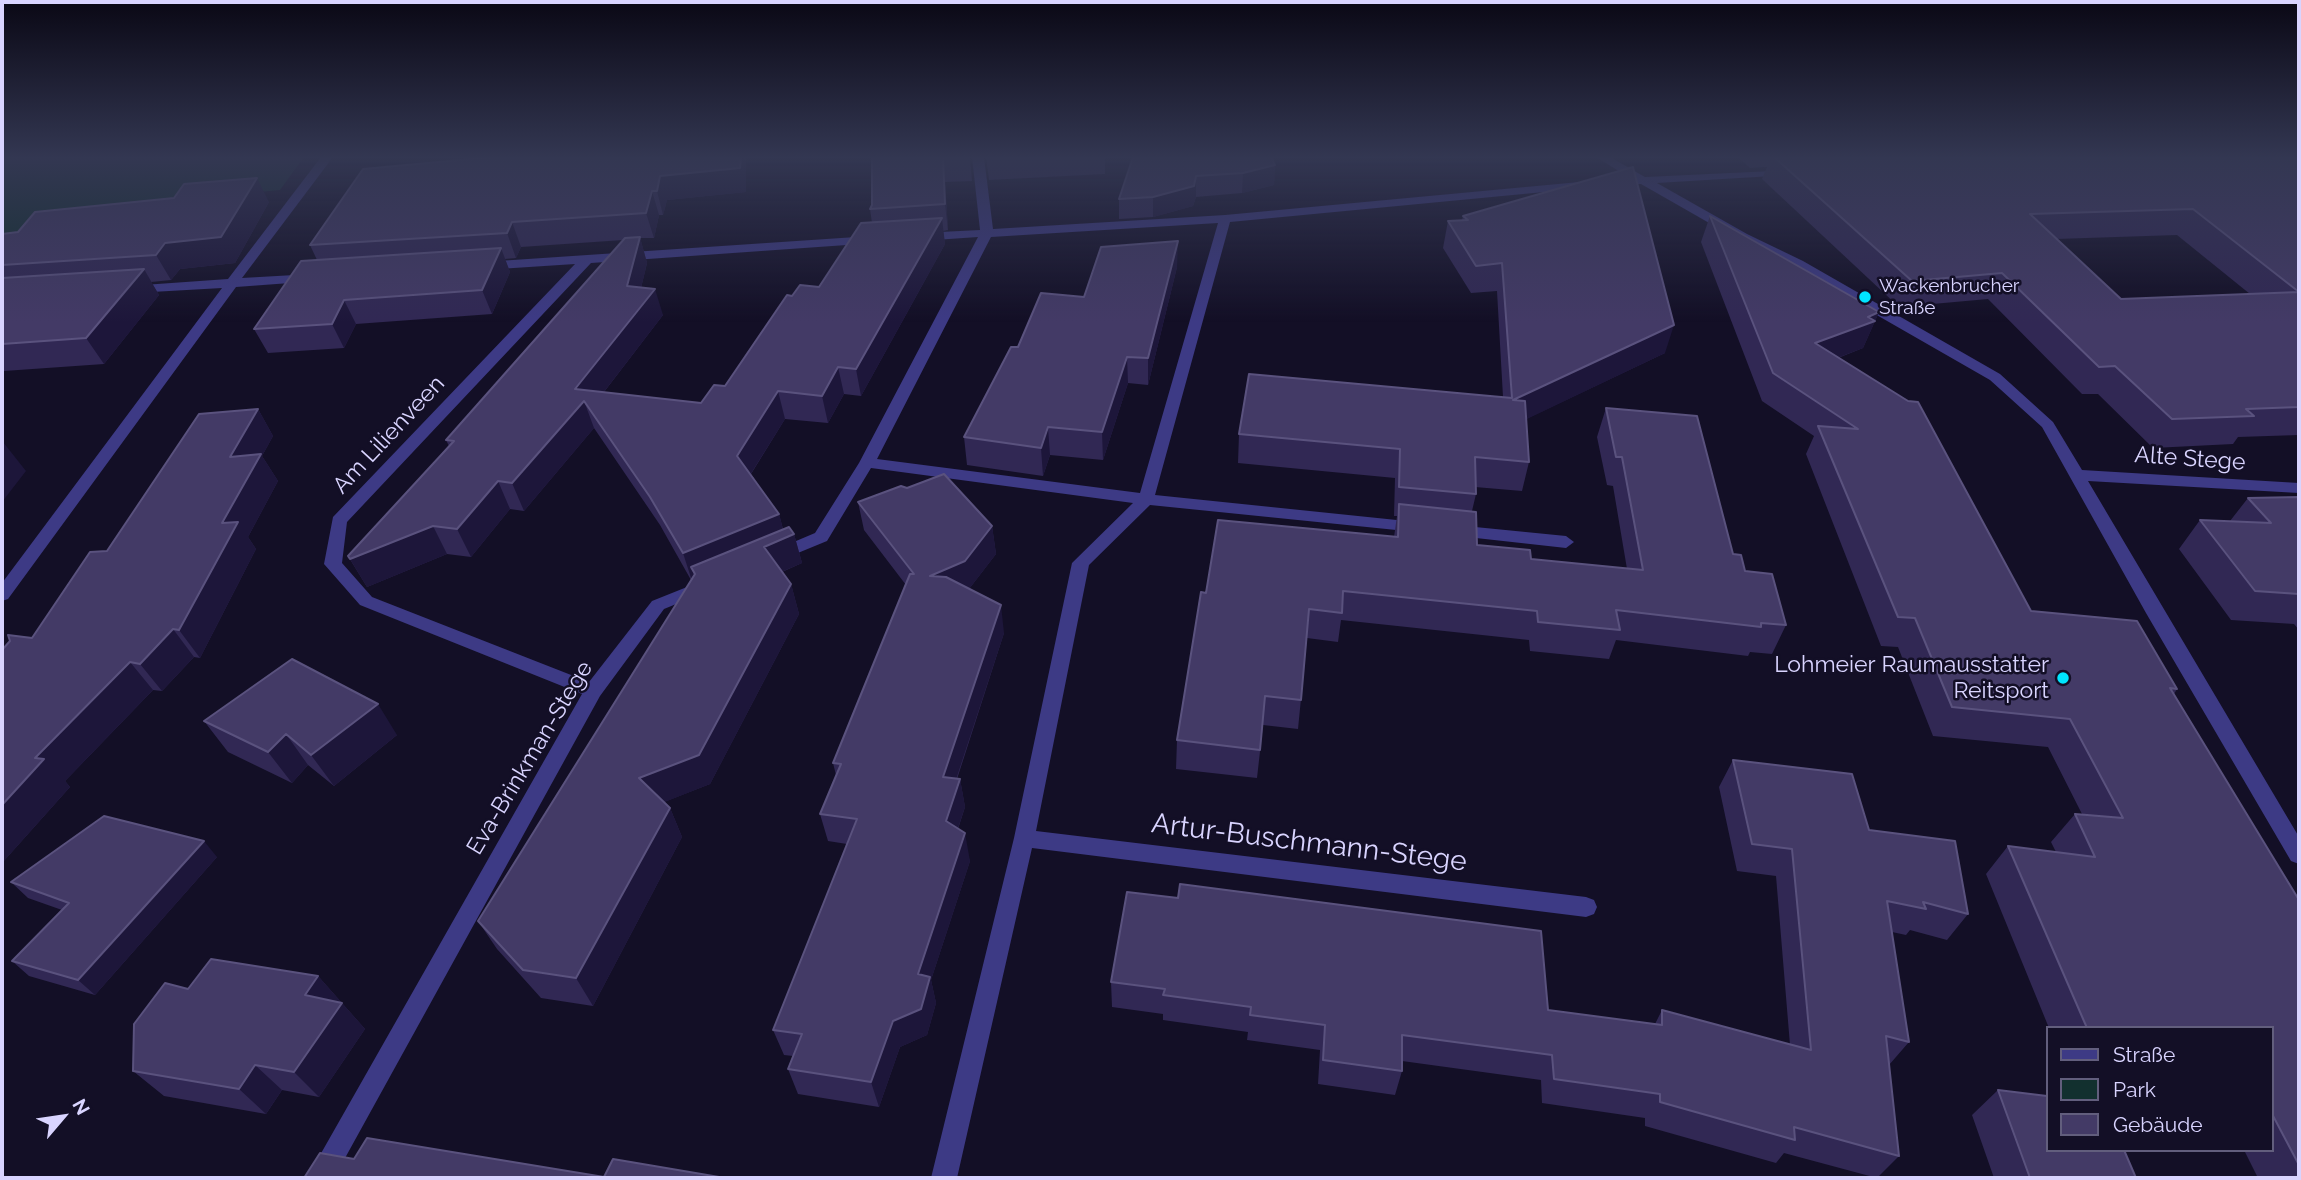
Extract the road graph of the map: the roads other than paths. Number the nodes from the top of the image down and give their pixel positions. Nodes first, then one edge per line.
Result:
1 (285, 212) edge
2 (985, 212) edge
3 (1297, 212) edge
4 (1699, 212) edge
5 (1225, 219) junction
6 (987, 233) junction
7 (588, 258) junction
8 (465, 267) edge
9 (328, 276) edge
10 (232, 283) junction
11 (124, 290) edge
12 (867, 463) junction
13 (2079, 475) junction
14 (2299, 488) edge
15 (1146, 499) junction
16 (1566, 542) dead end
17 (759, 564) edge
18 (721, 579) edge
19 (2, 595) edge
20 (593, 691) junction
21 (1024, 838) junction
22 (2299, 855) edge
23 (1586, 907) dead end
24 (320, 1178) edge
25 (944, 1178) edge

1 - 10 street
2 - 6 street
3 - 5 street
4 - 13 street
5 - 6 street
5 - 15 street
6 - 7 street
6 - 12 street
7 - 8 street
7 - 20 street, Am Lilienveen
9 - 10 street
10 - 11 street
10 - 19 street
12 - 15 street
12 - 17 street
13 - 14 street, Alte Stege
13 - 22 street
15 - 16 street
15 - 21 street
18 - 20 street, Eva-Brinkman-Stege
20 - 24 street, Eva-Brinkman-Stege
21 - 23 street, Artur-Buschmann-Stege
21 - 25 street

